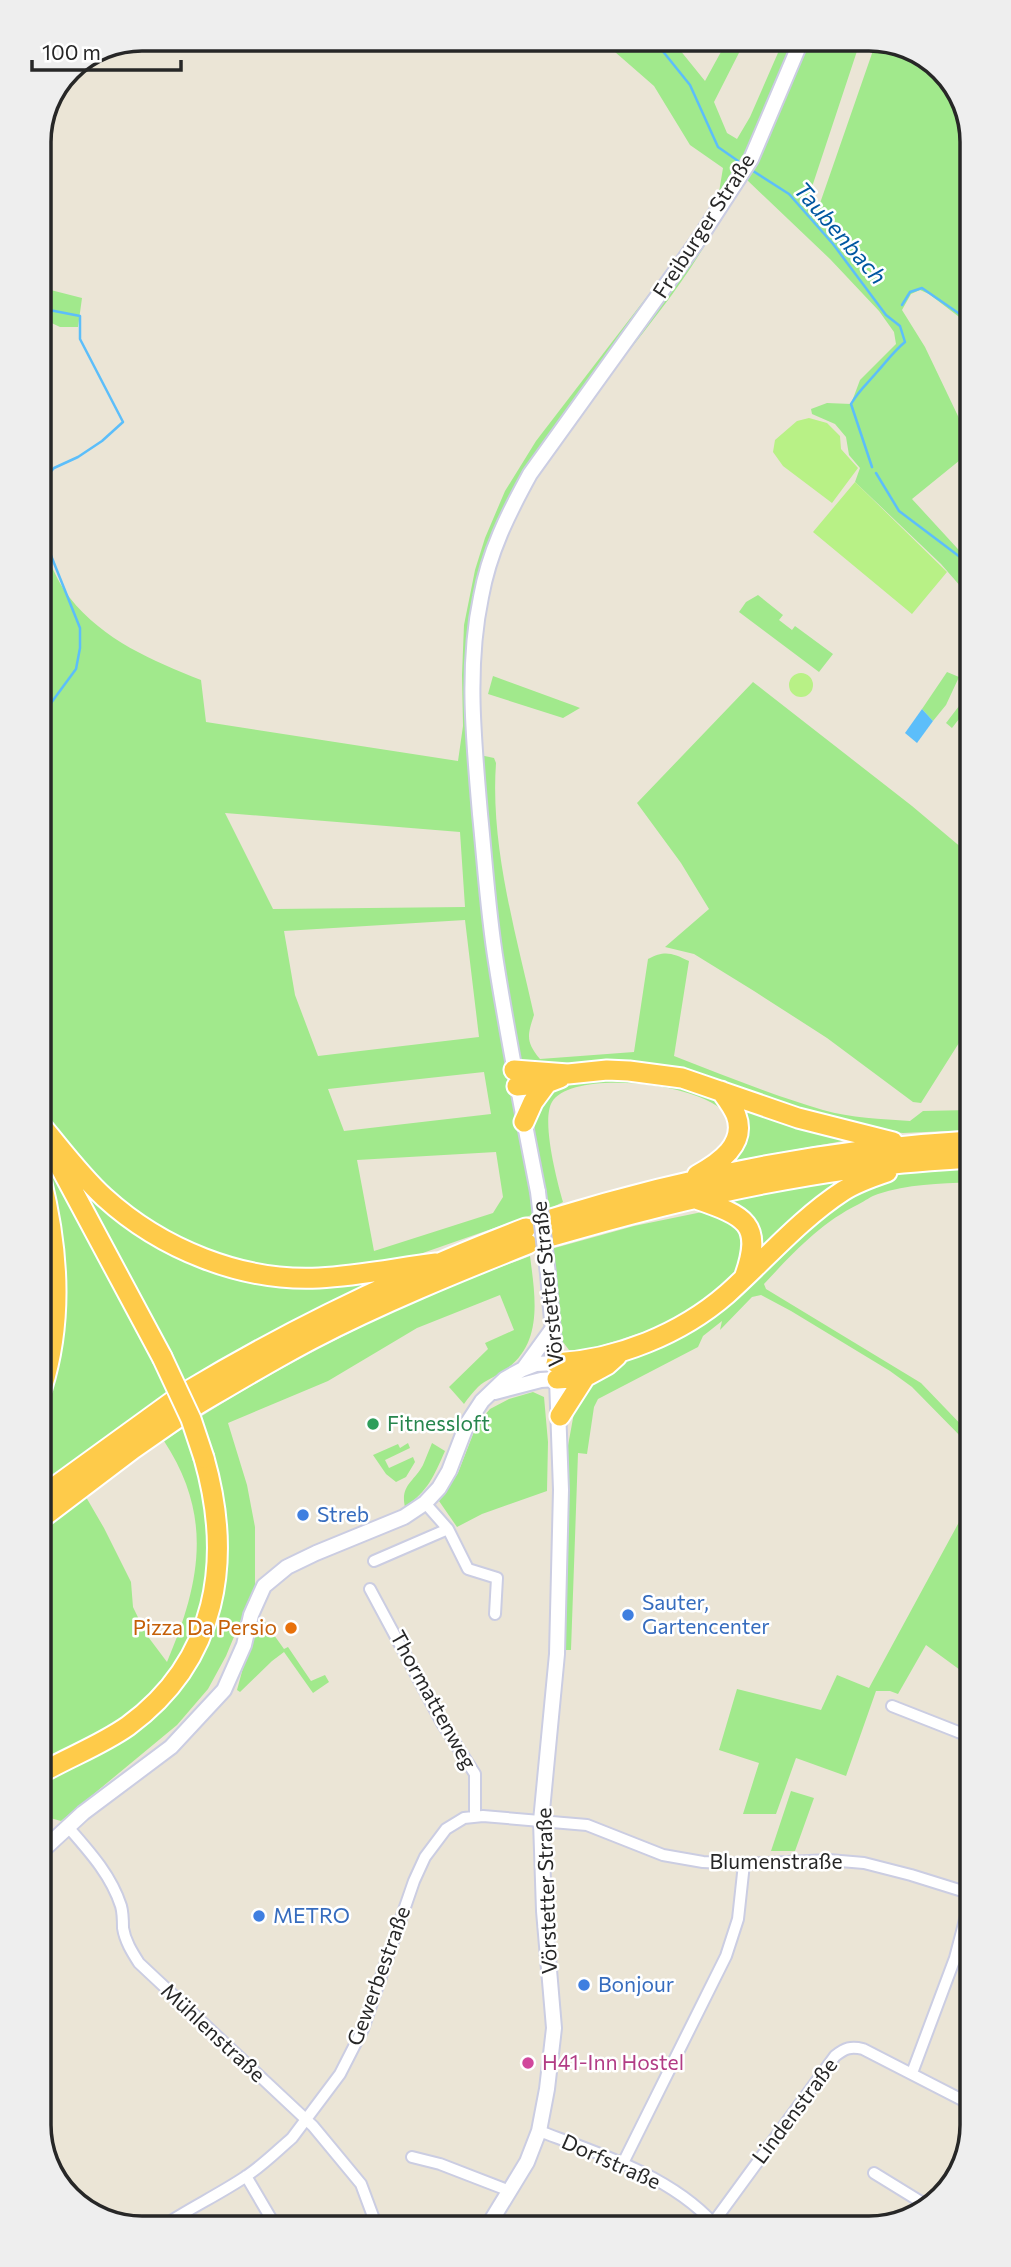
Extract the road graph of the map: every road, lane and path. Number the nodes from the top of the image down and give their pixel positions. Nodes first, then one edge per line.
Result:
1 (797, 51) edge
2 (583, 400) joint
3 (568, 1074) junction
4 (516, 1078) junction
5 (547, 1083) junction
6 (722, 1091) junction
7 (524, 1122) junction
8 (51, 1137) edge
9 (960, 1143) edge
10 (51, 1151) edge
11 (910, 1154) junction
12 (960, 1157) edge
13 (681, 1183) junction
14 (695, 1199) junction
15 (51, 1232) edge
16 (436, 1263) junction
17 (744, 1278) junction
18 (553, 1328) junction
19 (51, 1344) edge
20 (623, 1351) junction
21 (523, 1369) junction
22 (557, 1371) junction
23 (584, 1377) junction
24 (490, 1393) junction
25 (184, 1404) junction
26 (560, 1416) junction
27 (51, 1490) edge
28 (425, 1503) junction
29 (51, 1511) edge
30 (448, 1530) junction
31 (374, 1561) dead end
32 (370, 1589) dead end
33 (495, 1614) dead end
34 (892, 1706) dead end
35 (960, 1733) edge
36 (53, 1761) edge
37 (475, 1816) junction
38 (541, 1821) junction
39 (68, 1827) junction
40 (51, 1843) edge
41 (744, 1864) junction
42 (960, 1889) edge
43 (960, 1939) edge
44 (912, 2073) junction
45 (960, 2099) edge
46 (306, 2119) junction
47 (539, 2131) junction
48 (412, 2157) dead end
49 (623, 2163) junction
50 (874, 2173) dead end
51 (246, 2176) junction
52 (510, 2191) junction
53 (919, 2201) edge
54 (177, 2216) edge
55 (270, 2216) edge
56 (373, 2216) edge
57 (496, 2216) edge
58 (706, 2216) edge
59 (720, 2216) edge

1 - 2 street, Freiburger Straße
2 - 4 street, Vörstetter Straße
3 - 4 highway
3 - 5 highway
3 - 6 highway
4 - 5 highway
4 - 7 street, Vörstetter Straße
5 - 7 highway
6 - 11 highway
6 - 13 highway
7 - 18 street, Vörstetter Straße, bridge
8 - 16 highway
9 - 11 highway
10 - 36 highway, bridge
11 - 12 highway
11 - 13 highway
11 - 14 highway
11 - 17 highway
13 - 14 highway
14 - 17 highway
15 - 19 highway
16 - 25 highway
16 - 25 highway
17 - 20 highway
18 - 21 street
18 - 22 street, Vörstetter Straße
20 - 22 highway
20 - 23 highway
21 - 22 street
21 - 24 street
22 - 23 highway
22 - 24 street
22 - 26 street, Vörstetter Straße
23 - 26 highway
24 - 28 street
25 - 27 highway
25 - 29 highway
26 - 38 street, Vörstetter Straße
28 - 30 street
28 - 39 street
30 - 31 street
30 - 33 street
32 - 37 street, Thormattenweg
34 - 35 street
37 - 38 street
37 - 46 street, Gewerbestraße
38 - 41 street, Blumenstraße
38 - 47 street, Vörstetter Straße
39 - 40 street
39 - 46 street, Mühlenstraße
41 - 42 street, Blumenstraße
41 - 49 street
43 - 44 street
44 - 45 street, Lindenstraße
44 - 59 street, Lindenstraße
46 - 51 street, Gewerbestraße
46 - 56 street, Mühlenstraße
47 - 49 street, Dorfstraße
47 - 52 street, Vörstetter Straße
48 - 52 street
49 - 58 street, Dorfstraße
50 - 53 street
51 - 54 street, Gewerbestraße
51 - 55 street
52 - 57 street, Vörstetter Straße

